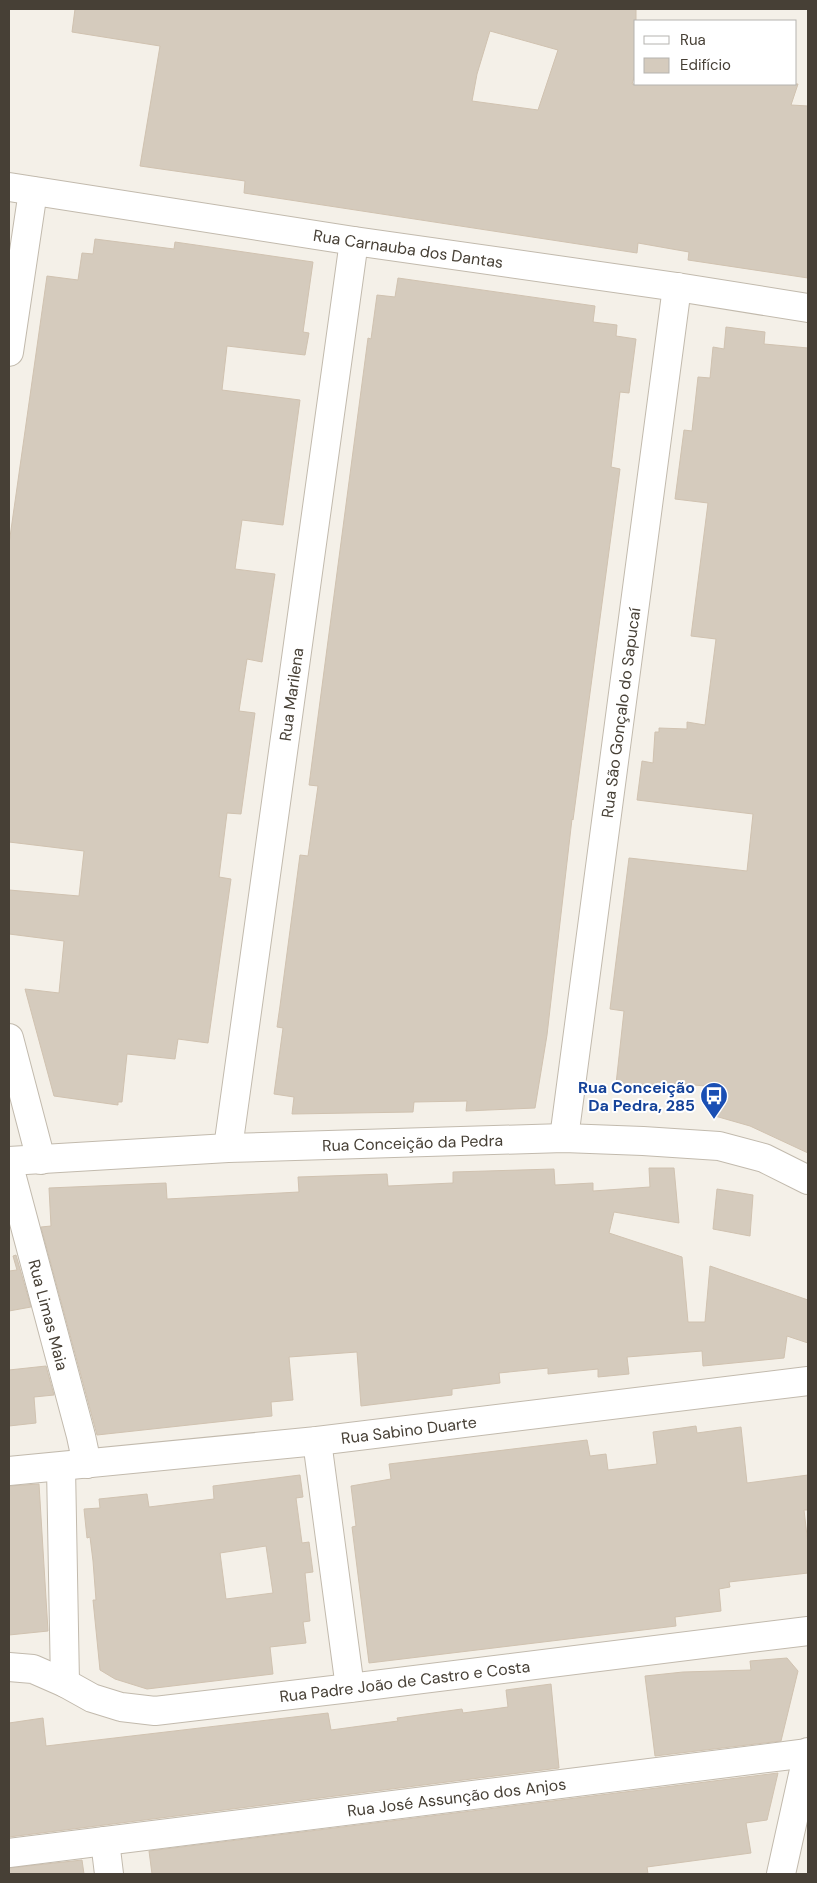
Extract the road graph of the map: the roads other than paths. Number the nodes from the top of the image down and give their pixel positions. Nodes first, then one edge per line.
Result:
1 (21, 189) edge
2 (354, 241) junction
3 (677, 287) junction
4 (808, 308) edge
5 (9, 352) edge
6 (9, 1038) edge
7 (564, 1138) junction
8 (228, 1148) junction
9 (41, 1160) junction
10 (9, 1161) edge
11 (9, 1166) edge
12 (808, 1180) edge
13 (808, 1380) edge
14 (317, 1441) junction
15 (74, 1466) junction
16 (9, 1471) edge
17 (808, 1631) edge
18 (9, 1667) edge
19 (66, 1683) junction
20 (350, 1688) junction
21 (808, 1753) edge
22 (804, 1795) edge
23 (105, 1841) junction
24 (9, 1853) edge
25 (109, 1874) edge
26 (781, 1874) edge

1 - 2 street, Rua Carnauba dos Dantas
1 - 5 street
2 - 3 street, Rua Carnauba dos Dantas
2 - 8 street, Rua Marilena
3 - 4 street, Rua Carnauba dos Dantas
3 - 7 street, Rua São Gonçalo do Sapucaí
6 - 9 street
7 - 8 street, Rua Conceição da Pedra
7 - 12 street, Rua Conceição da Pedra
8 - 9 street, Rua Conceição da Pedra
9 - 10 street, Rua Conceição da Pedra
11 - 15 street, Rua Limas Maia
13 - 14 street, Rua Sabino Duarte
14 - 15 street, Rua Sabino Duarte
14 - 20 street
15 - 16 street, Rua Sabino Duarte
15 - 19 street, Rua Limas Maia
17 - 20 street, Rua Padre João de Castro e Costa
18 - 19 street, Rua Padre João de Castro e Costa
19 - 20 street, Rua Padre João de Castro e Costa
21 - 22 street
21 - 23 street, Rua José Assunção dos Anjos
22 - 26 street
23 - 24 street, Rua José Assunção dos Anjos
23 - 25 street

